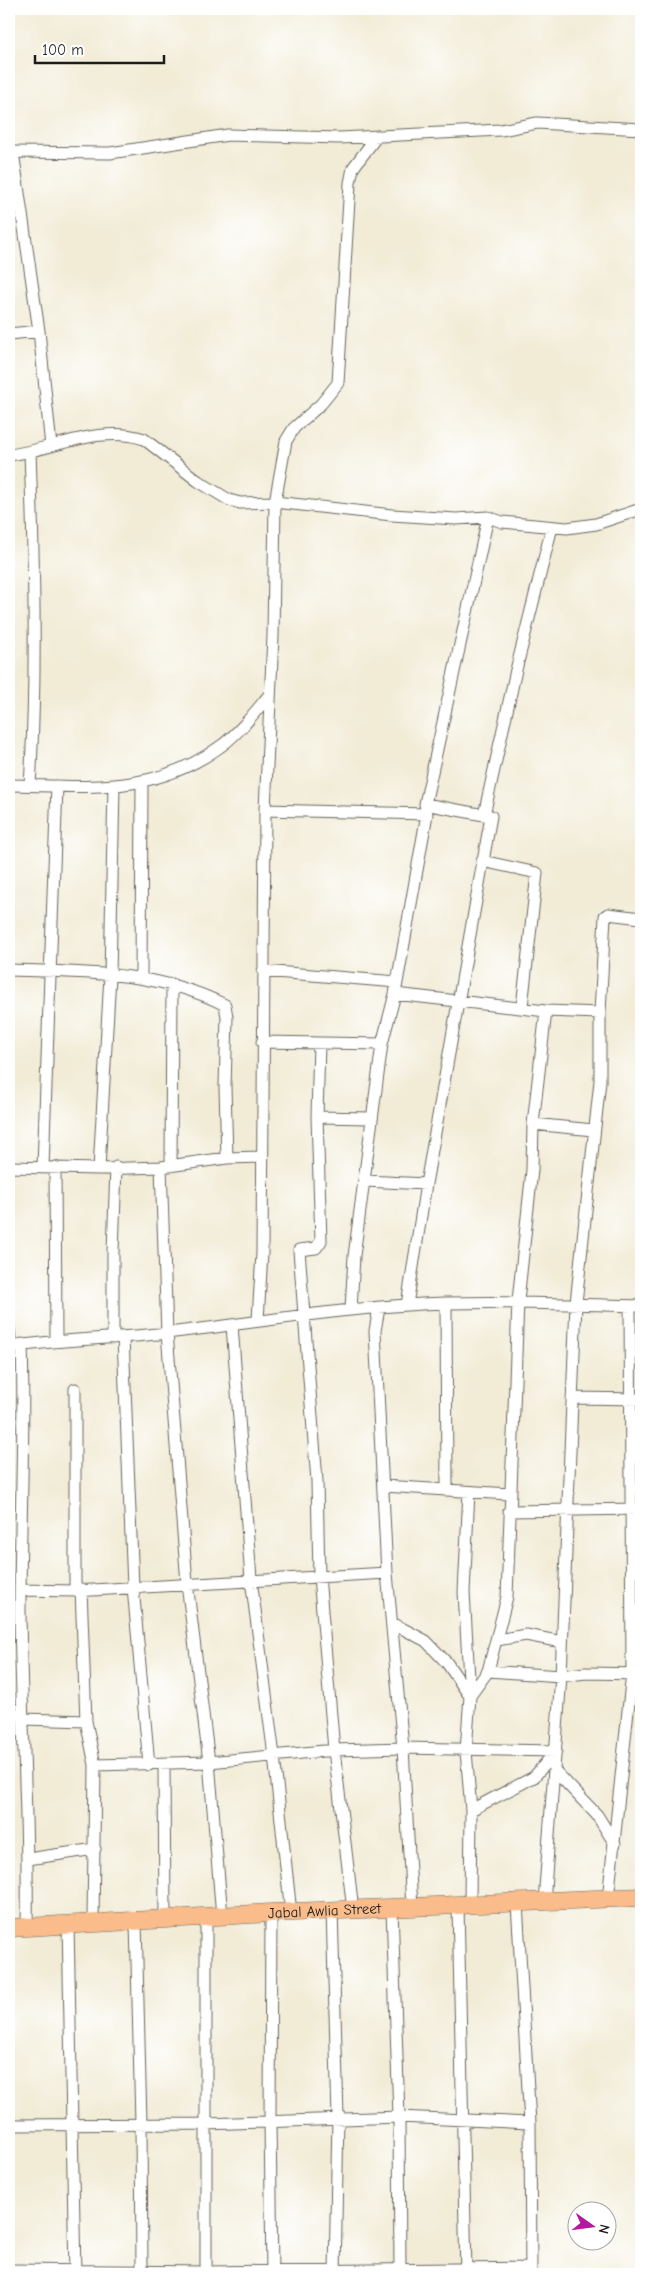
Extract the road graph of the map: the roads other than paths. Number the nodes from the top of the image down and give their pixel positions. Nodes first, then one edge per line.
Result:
1 (641, 129) edge
2 (377, 136) junction
3 (11, 152) edge
4 (39, 331) junction
5 (9, 334) edge
6 (51, 446) junction
7 (30, 452) junction
8 (9, 455) edge
9 (275, 502) junction
10 (641, 509) edge
11 (488, 517) junction
12 (552, 526) junction
13 (270, 694) junction
14 (142, 782) junction
15 (9, 785) edge
16 (30, 785) junction
17 (57, 786) junction
18 (114, 786) junction
19 (426, 809) junction
20 (265, 810) junction
21 (484, 815) junction
22 (482, 861) junction
23 (641, 918) edge
24 (9, 970) edge
25 (50, 971) junction
26 (263, 971) junction
27 (110, 976) junction
28 (141, 978) junction
29 (172, 984) junction
30 (396, 988) junction
31 (458, 1000) junction
32 (522, 1007) junction
33 (546, 1010) junction
34 (600, 1014) junction
35 (262, 1042) junction
36 (319, 1043) junction
37 (382, 1044) junction
38 (317, 1117) junction
39 (371, 1118) junction
40 (533, 1124) junction
41 (593, 1130) junction
42 (262, 1157) junction
43 (227, 1158) junction
44 (9, 1166) edge
45 (166, 1166) junction
46 (49, 1167) junction
47 (116, 1167) junction
48 (99, 1169) junction
49 (364, 1181) junction
50 (426, 1184) junction
51 (518, 1301) junction
52 (446, 1304) junction
53 (576, 1304) junction
54 (407, 1305) junction
55 (636, 1306) edge
56 (379, 1308) junction
57 (351, 1310) junction
58 (304, 1315) junction
59 (258, 1320) junction
60 (232, 1325) junction
61 (9, 1330) edge
62 (167, 1333) junction
63 (118, 1338) junction
64 (56, 1340) junction
65 (22, 1344) junction
66 (10, 1347) edge
67 (75, 1389) dead end
68 (572, 1398) junction
69 (636, 1399) edge
70 (384, 1486) junction
71 (447, 1490) junction
72 (469, 1492) junction
73 (509, 1494) junction
74 (636, 1509) edge
75 (568, 1510) junction
76 (509, 1511) junction
77 (387, 1573) junction
78 (319, 1576) junction
79 (251, 1579) junction
80 (9, 1582) edge
81 (187, 1583) junction
82 (21, 1587) junction
83 (133, 1587) junction
84 (78, 1590) junction
85 (392, 1623) junction
86 (497, 1640) junction
87 (562, 1642) junction
88 (488, 1671) junction
89 (636, 1673) edge
90 (561, 1676) junction
91 (470, 1696) junction
92 (9, 1714) edge
93 (23, 1717) junction
94 (86, 1721) junction
95 (403, 1748) junction
96 (334, 1750) junction
97 (466, 1751) junction
98 (556, 1751) junction
99 (274, 1756) junction
100 (209, 1762) junction
101 (164, 1764) junction
102 (95, 1765) junction
103 (149, 1765) junction
104 (555, 1771) junction
105 (471, 1810) junction
106 (615, 1844) junction
107 (96, 1849) junction
108 (28, 1859) junction
109 (641, 1897) edge
110 (608, 1899) junction
111 (544, 1902) junction
112 (517, 1903) junction
113 (464, 1905) junction
114 (412, 1907) junction
115 (392, 1908) junction
116 (332, 1910) junction
117 (353, 1910) junction
118 (271, 1913) junction
119 (291, 1913) junction
120 (214, 1916) junction
121 (164, 1919) junction
122 (136, 1921) junction
123 (94, 1923) junction
124 (68, 1924) junction
125 (9, 1928) edge
126 (27, 1928) junction
127 (338, 2117) junction
128 (399, 2117) junction
129 (464, 2119) junction
130 (270, 2121) junction
131 (142, 2123) junction
132 (530, 2123) junction
133 (206, 2124) junction
134 (9, 2125) edge
135 (72, 2125) junction
136 (9, 2270) edge
137 (531, 2271) edge
138 (75, 2272) edge
139 (142, 2272) edge
140 (272, 2272) edge
141 (335, 2272) edge
142 (400, 2272) edge
143 (466, 2272) edge
144 (206, 2273) edge

1 - 2 street
2 - 3 street
2 - 9 street
3 - 4 street
4 - 5 street
4 - 6 street
6 - 7 street
6 - 9 street
7 - 8 street
7 - 16 street
9 - 11 street
9 - 13 street
10 - 12 street
11 - 12 street
11 - 19 street
12 - 21 street
13 - 14 street
13 - 20 street
14 - 18 street
14 - 28 street
15 - 16 street
16 - 17 street
17 - 18 street
17 - 25 street
18 - 27 street
19 - 20 street
19 - 21 street
19 - 30 street
20 - 26 street
21 - 22 street
22 - 31 street
22 - 32 street
23 - 34 street
24 - 25 street
25 - 27 street
25 - 46 street
26 - 30 street
26 - 35 street
27 - 28 street
27 - 48 street
28 - 29 street
29 - 43 street
29 - 45 street
30 - 31 street
30 - 37 street
31 - 32 street
31 - 50 street
32 - 33 street
33 - 34 street
33 - 40 street
34 - 41 street
35 - 36 street
35 - 42 street
36 - 37 street
36 - 38 street
37 - 39 street
38 - 39 street
38 - 58 street
39 - 49 street
40 - 41 street
40 - 51 street
41 - 53 street
42 - 43 street
42 - 59 street
43 - 45 street
44 - 46 street
45 - 47 street
45 - 62 street
46 - 48 street
46 - 64 street
47 - 48 street
47 - 63 street
49 - 50 street
49 - 57 street
50 - 54 street
51 - 52 street
51 - 53 street
51 - 73 street
52 - 54 street
52 - 71 street
53 - 55 street
53 - 68 street
54 - 56 street
55 - 69 street
56 - 57 street
56 - 70 street
57 - 58 street
58 - 59 street
58 - 78 street
59 - 60 street
60 - 62 street
60 - 79 street
61 - 66 street
62 - 63 street
62 - 81 street
63 - 64 street
63 - 83 street
64 - 65 street
65 - 66 street
65 - 82 street
67 - 84 street
68 - 69 street
68 - 75 street
69 - 74 street
70 - 71 street
70 - 77 street
71 - 72 street
72 - 73 street
72 - 91 street
73 - 76 street
74 - 75 street
74 - 89 street
75 - 76 street
75 - 87 street
76 - 86 street
77 - 78 street
77 - 85 street
78 - 79 street
78 - 96 street
79 - 81 street
79 - 99 street
80 - 82 street
81 - 83 street
81 - 100 street
82 - 84 street
82 - 93 street
83 - 84 street
83 - 103 street
84 - 94 street
85 - 91 street
85 - 95 street
86 - 87 street
86 - 88 street
87 - 90 street
88 - 90 street
88 - 91 street
89 - 90 street
89 - 106 street
90 - 98 street
91 - 97 street
92 - 93 street
93 - 94 street
93 - 108 street
94 - 102 street
95 - 96 street
95 - 97 street
95 - 114 street
96 - 99 street
96 - 117 street
97 - 98 street
97 - 105 street
98 - 104 street
98 - 105 street
99 - 100 street
99 - 119 street
100 - 101 street
100 - 120 street
101 - 103 street
101 - 121 street
102 - 103 street
102 - 107 street
104 - 106 street
104 - 111 street
105 - 113 street
106 - 110 street
107 - 108 street
107 - 123 street
108 - 126 street
109 - 110 highway, Jabal Awlia Street
110 - 111 highway, Jabal Awlia Street
111 - 112 highway, Jabal Awlia Street
112 - 113 highway, Jabal Awlia Street
112 - 132 street
113 - 114 highway, Jabal Awlia Street
113 - 129 street
114 - 115 highway, Jabal Awlia Street
115 - 117 highway, Jabal Awlia Street
115 - 128 street
116 - 117 highway, Jabal Awlia Street
116 - 119 highway, Jabal Awlia Street
116 - 127 street
118 - 119 highway, Jabal Awlia Street
118 - 120 highway, Jabal Awlia Street
118 - 130 street
120 - 121 highway, Jabal Awlia Street
120 - 133 street
121 - 122 highway, Jabal Awlia Street
122 - 123 highway, Jabal Awlia Street
122 - 131 street
123 - 124 highway, Jabal Awlia Street
124 - 126 highway, Jabal Awlia Street
124 - 135 street
125 - 126 highway, Jabal Awlia Street
127 - 128 street
127 - 130 street
127 - 141 street
128 - 129 street
128 - 142 street
129 - 132 street
129 - 143 street
130 - 133 street
130 - 140 street
131 - 133 street
131 - 135 street
131 - 139 street
132 - 137 street
133 - 144 street
134 - 135 street
135 - 138 street
136 - 138 street
137 - 143 street
138 - 139 street
139 - 144 street
140 - 141 street
140 - 144 street
141 - 142 street
142 - 143 street

